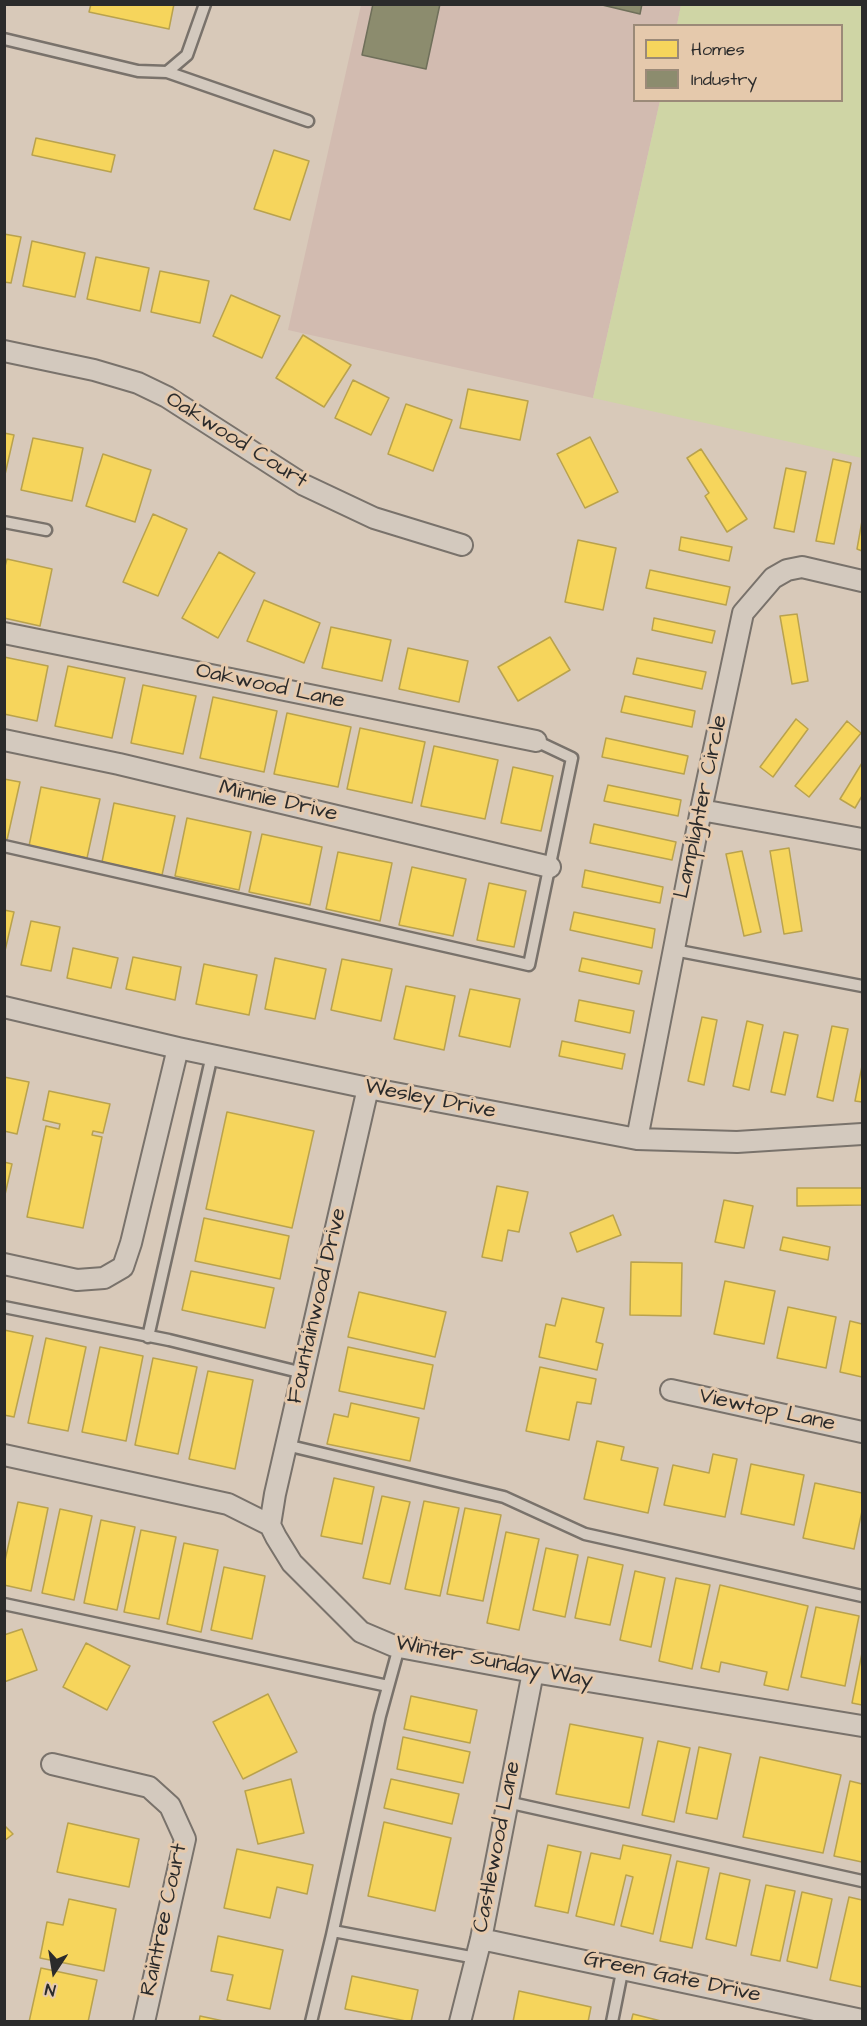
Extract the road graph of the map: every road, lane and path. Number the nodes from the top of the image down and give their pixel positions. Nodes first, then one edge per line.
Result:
1 (205, 4) edge
2 (4, 39) edge
3 (167, 72) junction
4 (308, 121) dead end
5 (4, 351) edge
6 (4, 522) edge
7 (46, 530) dead end
8 (462, 545) dead end
9 (862, 581) edge
10 (4, 633) edge
11 (4, 740) edge
12 (536, 741) joint
13 (701, 810) junction
14 (862, 839) edge
15 (4, 846) edge
16 (550, 867) junction
17 (674, 950) junction
18 (862, 986) edge
19 (4, 1007) edge
20 (177, 1048) junction
21 (212, 1055) junction
22 (368, 1088) junction
23 (862, 1134) edge
24 (637, 1139) junction
25 (4, 1264) edge
26 (4, 1307) edge
27 (148, 1336) junction
28 (303, 1373) junction
29 (671, 1390) dead end
30 (862, 1432) edge
31 (286, 1445) junction
32 (4, 1455) edge
33 (270, 1525) junction
34 (862, 1596) edge
35 (4, 1604) edge
36 (399, 1647) junction
37 (533, 1672) junction
38 (388, 1686) junction
39 (862, 1726) edge
40 (52, 1764) dead end
41 (507, 1802) junction
42 (862, 1881) edge
43 (333, 1931) junction
44 (481, 1939) junction
45 (476, 1958) junction
46 (623, 1968) junction
47 (862, 2020) edge
48 (144, 2022) edge
49 (311, 2022) edge
50 (460, 2022) edge
51 (612, 2022) edge

1 - 3 lane
2 - 3 lane
3 - 4 lane
5 - 8 street, Oakwood Court
6 - 7 lane
9 - 13 street, Lamplighter Circle
10 - 12 street, Oakwood Lane
11 - 16 street, Minnie Drive
12 - 16 lane
13 - 14 street
13 - 17 street, Lamplighter Circle
15 - 16 lane
17 - 18 lane
17 - 24 street, Lamplighter Circle
19 - 20 street, Wesley Drive
20 - 21 street, Wesley Drive
20 - 25 street
21 - 22 street, Wesley Drive
21 - 27 lane
22 - 24 street, Wesley Drive
22 - 28 street, Fountainwood Drive
23 - 24 street, Wesley Drive
26 - 27 lane
27 - 28 lane
28 - 31 street, Fountainwood Drive
29 - 30 street, Viewtop Lane
31 - 33 street, Fountainwood Drive
31 - 34 lane
32 - 33 street
33 - 36 street, Winter Sunday Way
35 - 38 lane
36 - 37 street, Winter Sunday Way
36 - 38 lane
37 - 39 street, Winter Sunday Way
37 - 41 street, Castlewood Lane
38 - 43 lane
40 - 48 street, Raintree Court
41 - 42 lane
41 - 44 street, Castlewood Lane
43 - 45 lane
43 - 49 lane
44 - 45 street, Castlewood Lane
44 - 46 street, Green Gate Drive
45 - 50 street, Castlewood Lane
46 - 47 street, Green Gate Drive
46 - 51 lane

